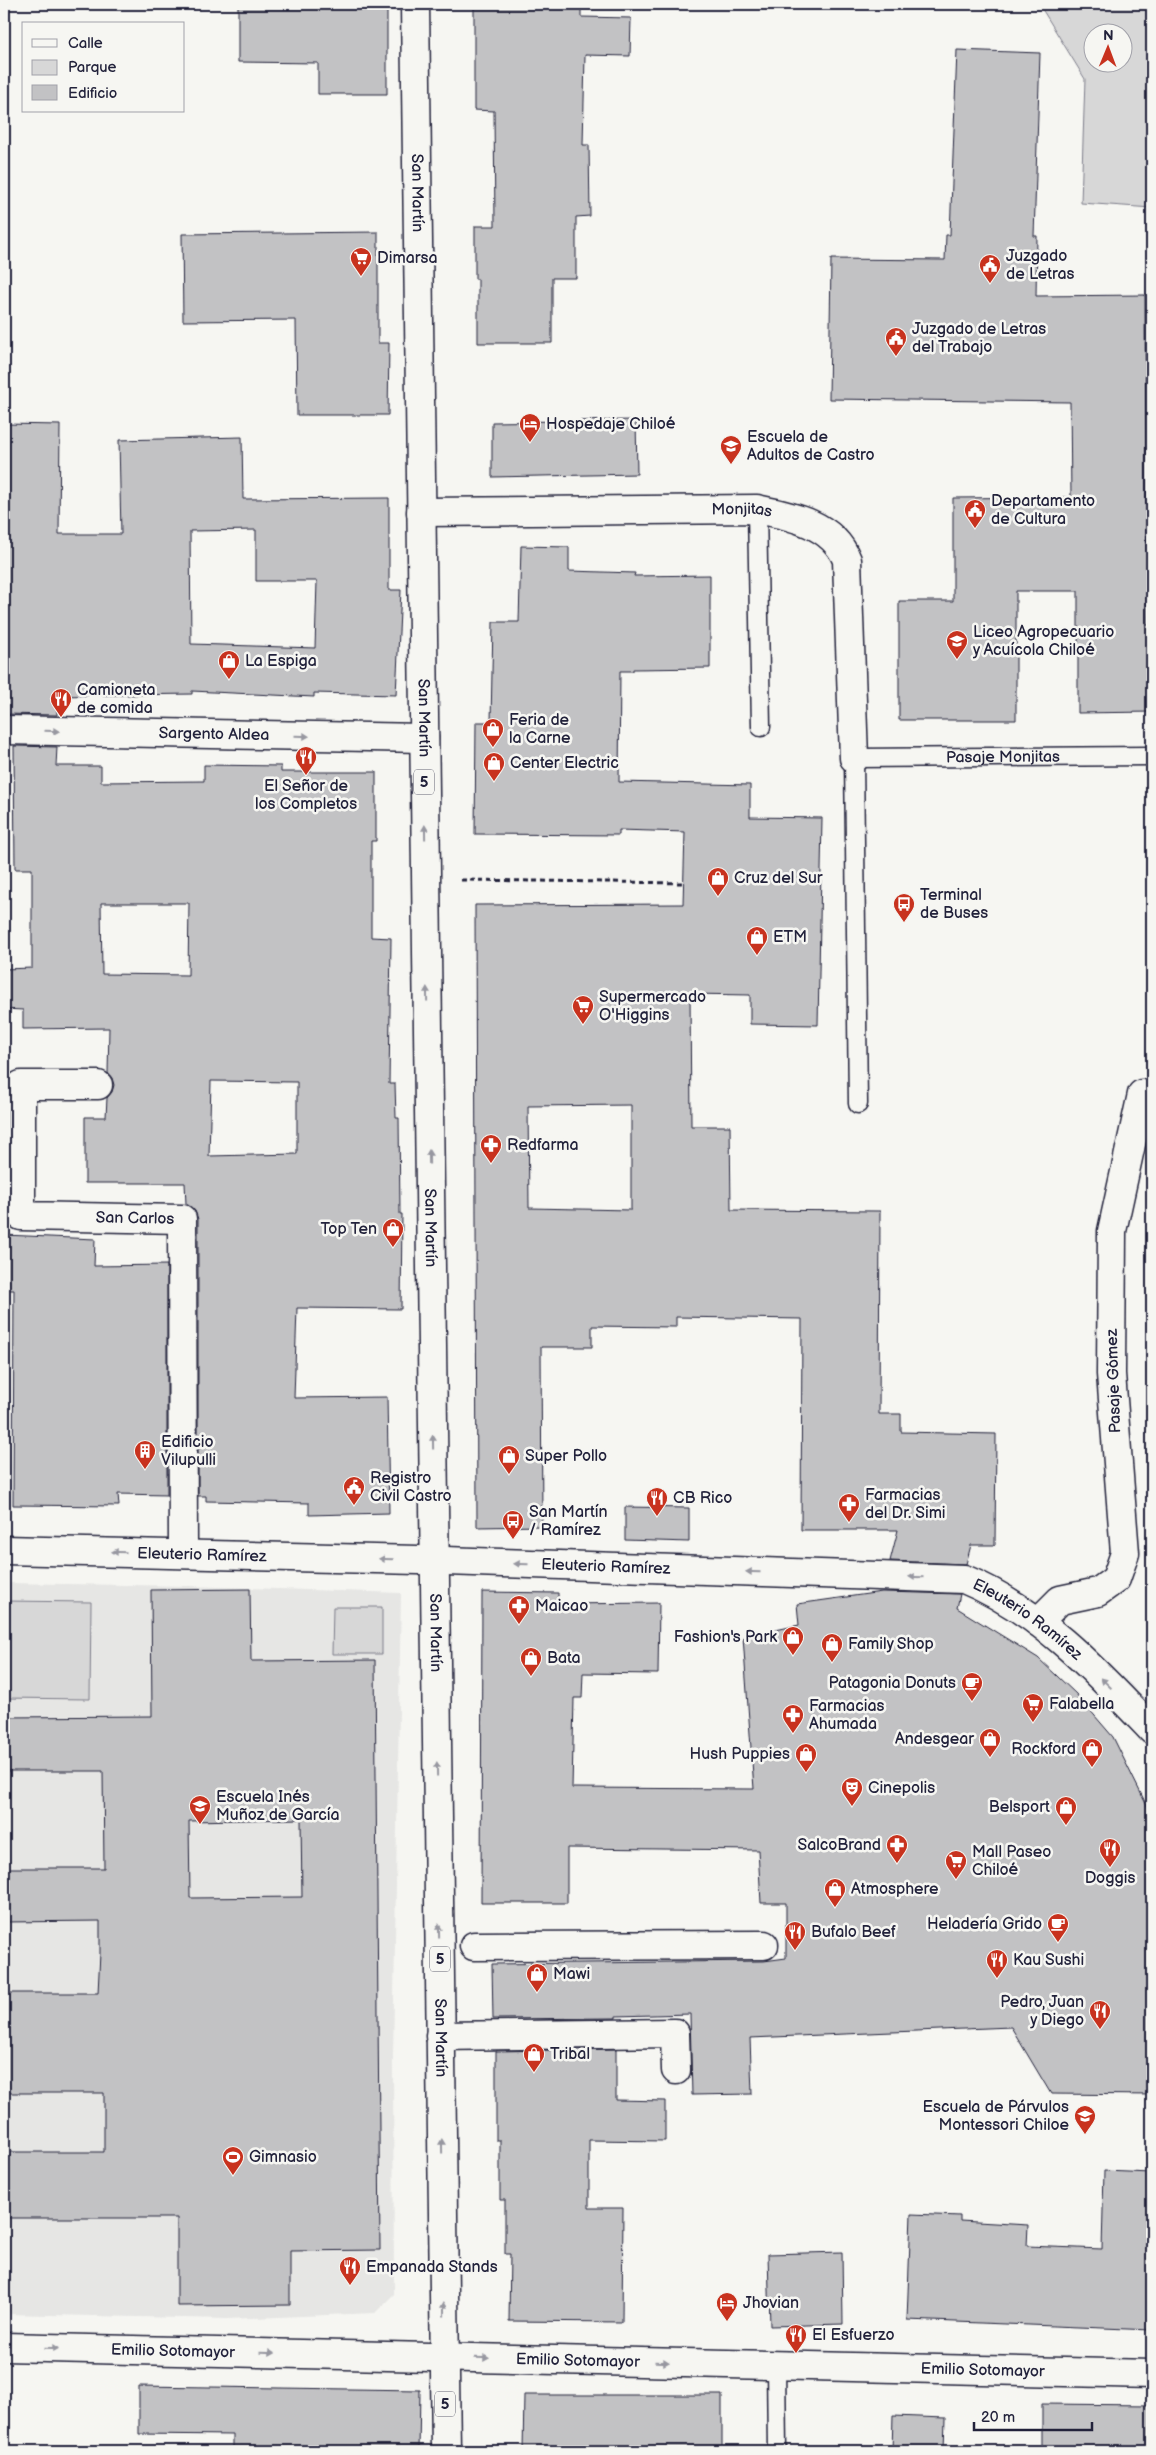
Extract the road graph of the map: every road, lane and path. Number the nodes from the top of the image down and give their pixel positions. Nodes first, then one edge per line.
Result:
1 (415, 4) edge
2 (757, 509) junction
3 (421, 512) junction
4 (761, 727) dead end
5 (4, 730) edge
6 (424, 738) junction
7 (1152, 756) edge
8 (854, 758) junction
9 (426, 880) junction
10 (684, 883) dead end
11 (98, 1085) dead end
12 (1142, 1094) dead end
13 (858, 1104) dead end
14 (4, 1550) edge
15 (183, 1553) junction
16 (435, 1561) junction
17 (1038, 1622) junction
18 (1152, 1730) edge
19 (764, 1945) dead end
20 (474, 1946) dead end
21 (440, 2036) junction
22 (676, 2070) dead end
23 (4, 2347) edge
24 (444, 2357) junction
25 (776, 2365) junction
26 (1152, 2374) edge
27 (446, 2451) edge
28 (777, 2451) edge

1 - 3 main road, San Martín / 5
2 - 3 main road, Monjitas
2 - 4 lane
2 - 8 main road, Monjitas
3 - 6 main road, San Martín / 5
5 -> 6 main road, Sargento Aldea
9 -> 6 main road, San Martín / 5
7 - 8 lane, Pasaje Monjitas
8 - 13 lane
9 - 10 path
16 -> 9 main road, San Martín / 5
11 - 15 main road, San Carlos
12 - 17 main road, Pasaje Gómez
15 -> 14 main road, Eleuterio Ramírez
16 -> 15 main road, Eleuterio Ramírez
17 -> 16 main road, Eleuterio Ramírez
21 -> 16 main road, San Martín / 5
18 -> 17 main road, Eleuterio Ramírez
19 - 20 main road
21 - 22 main road
24 -> 21 main road, San Martín / 5
23 -> 24 main road, Emilio Sotomayor
24 -> 25 main road, Emilio Sotomayor
24 - 27 main road, San Martín / 5
25 - 26 main road, Emilio Sotomayor
25 - 28 lane

